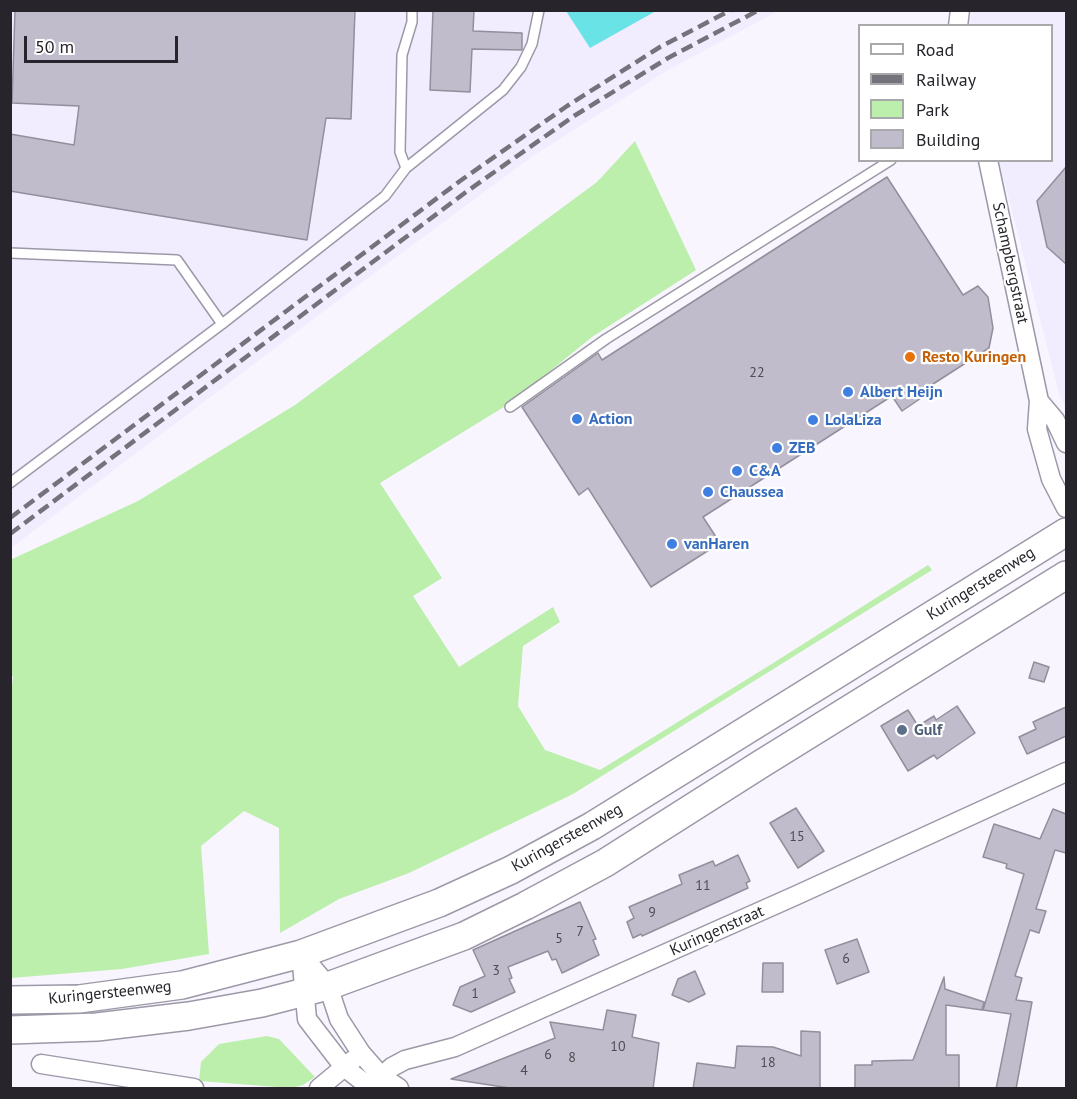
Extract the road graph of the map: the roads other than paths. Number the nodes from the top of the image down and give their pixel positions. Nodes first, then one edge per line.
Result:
1 (412, 10) edge
2 (538, 10) edge
3 (888, 162) edge
4 (988, 162) edge
5 (406, 168) junction
6 (10, 253) edge
7 (222, 324) junction
8 (1039, 401) junction
9 (510, 407) dead end
10 (1066, 443) edge
11 (10, 483) edge
12 (1066, 508) edge
13 (1066, 532) edge
14 (1066, 575) edge
15 (1066, 772) edge
16 (301, 954) junction
17 (316, 989) junction
18 (10, 1000) edge
19 (10, 1030) edge
20 (362, 1053) junction
21 (41, 1064) dead end
22 (344, 1067) junction
23 (374, 1084) edge
24 (194, 1089) edge
25 (319, 1089) edge
26 (399, 1089) edge

1 - 5 lane
2 - 5 lane
3 - 9 lane
4 - 8 street, Schampbergstraat
5 - 7 lane
6 - 7 lane
7 - 11 lane
8 - 10 street, Schampbergstraat
8 - 12 street, Schampbergstraat
13 - 16 main road, Kuringersteenweg
14 - 17 main road, Kuringersteenweg
15 - 23 street, Kuringenstraat
16 - 17 street
16 - 18 main road, Kuringersteenweg
17 - 19 main road, Kuringersteenweg
17 - 20 street
17 - 22 street
20 - 22 street
20 - 23 street
21 - 24 street
22 - 23 street
22 - 25 street
23 - 26 street

